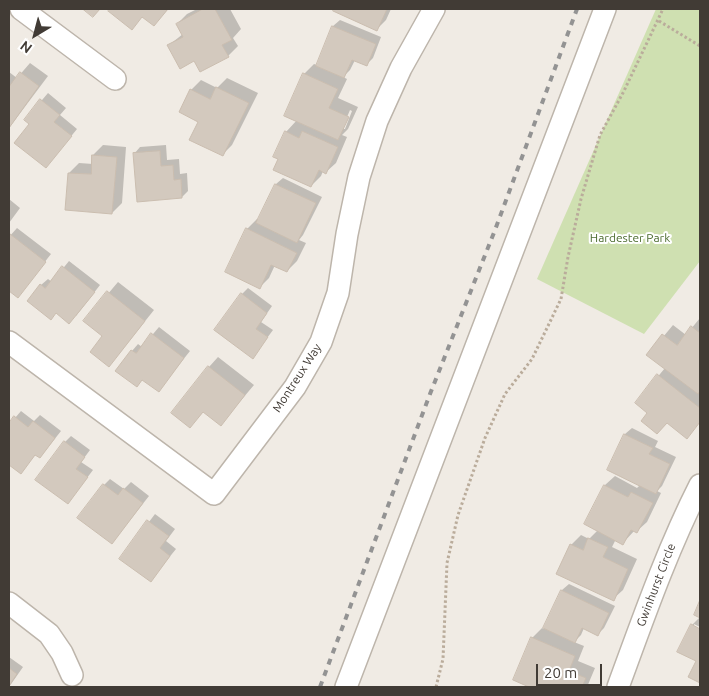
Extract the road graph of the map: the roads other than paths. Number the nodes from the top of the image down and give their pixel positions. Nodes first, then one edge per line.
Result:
1 (21, 9) edge
2 (434, 9) edge
3 (604, 9) edge
4 (115, 79) dead end
5 (9, 342) edge
6 (700, 485) edge
7 (9, 603) edge
8 (72, 675) dead end
9 (346, 687) edge
10 (618, 687) edge

1 - 4 street
2 - 5 street, Montreux Way
3 - 9 street
6 - 10 street, Gwinhurst Circle
7 - 8 street

